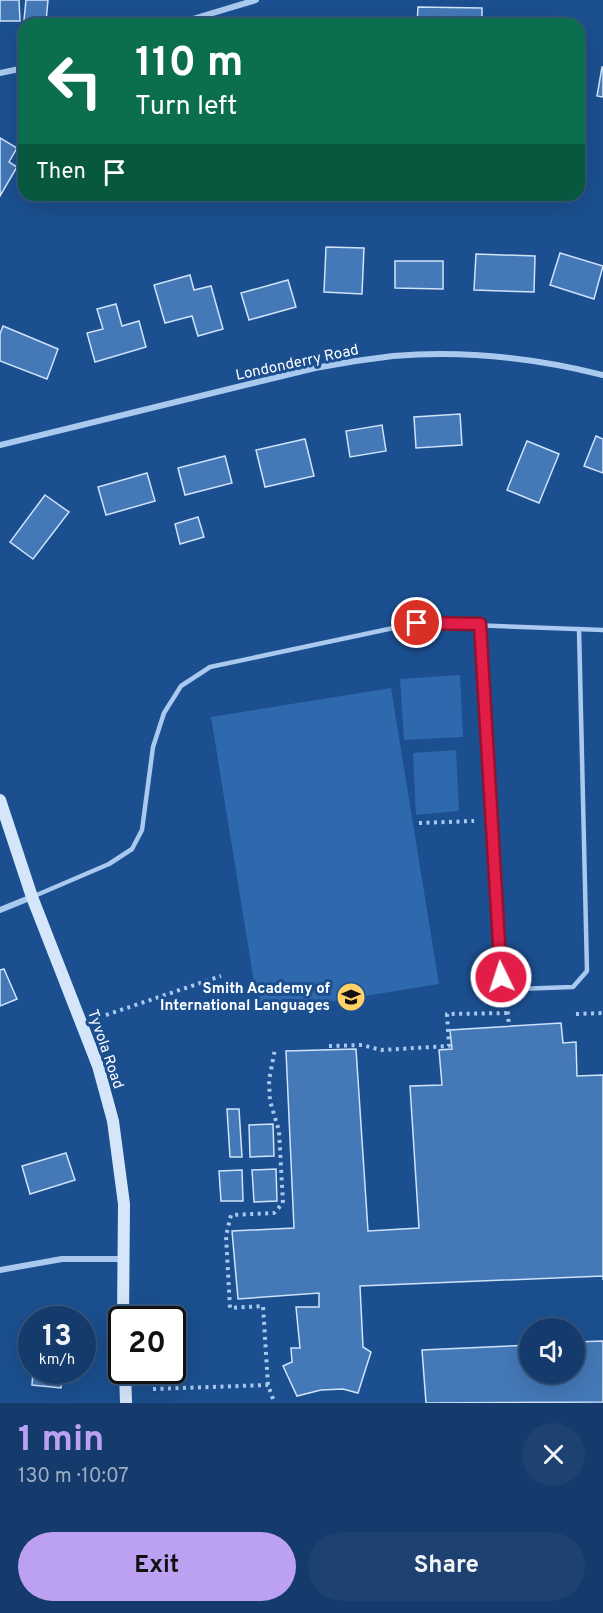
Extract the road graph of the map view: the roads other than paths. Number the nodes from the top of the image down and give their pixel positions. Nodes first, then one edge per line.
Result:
1 (256, 0) edge
2 (196, 18) edge
3 (18, 70) edge
4 (0, 74) edge
5 (603, 375) edge
6 (0, 445) edge
7 (480, 624) junction
8 (579, 629) junction
9 (603, 630) edge
10 (0, 800) edge
11 (32, 897) junction
12 (0, 910) edge
13 (124, 1259) junction
14 (0, 1270) edge
15 (123, 1306) edge
16 (125, 1384) edge
17 (126, 1403) edge

1 - 2 street
3 - 4 street
5 - 6 street, Londonderry Road
7 - 8 lane
7 - 8 lane
7 - 11 lane
8 - 9 lane
10 - 11 main road, Tyvola Road
11 - 12 street
11 - 13 main road, Tyvola Road
13 - 14 street
13 - 15 main road, Tyvola Road
16 - 17 main road

